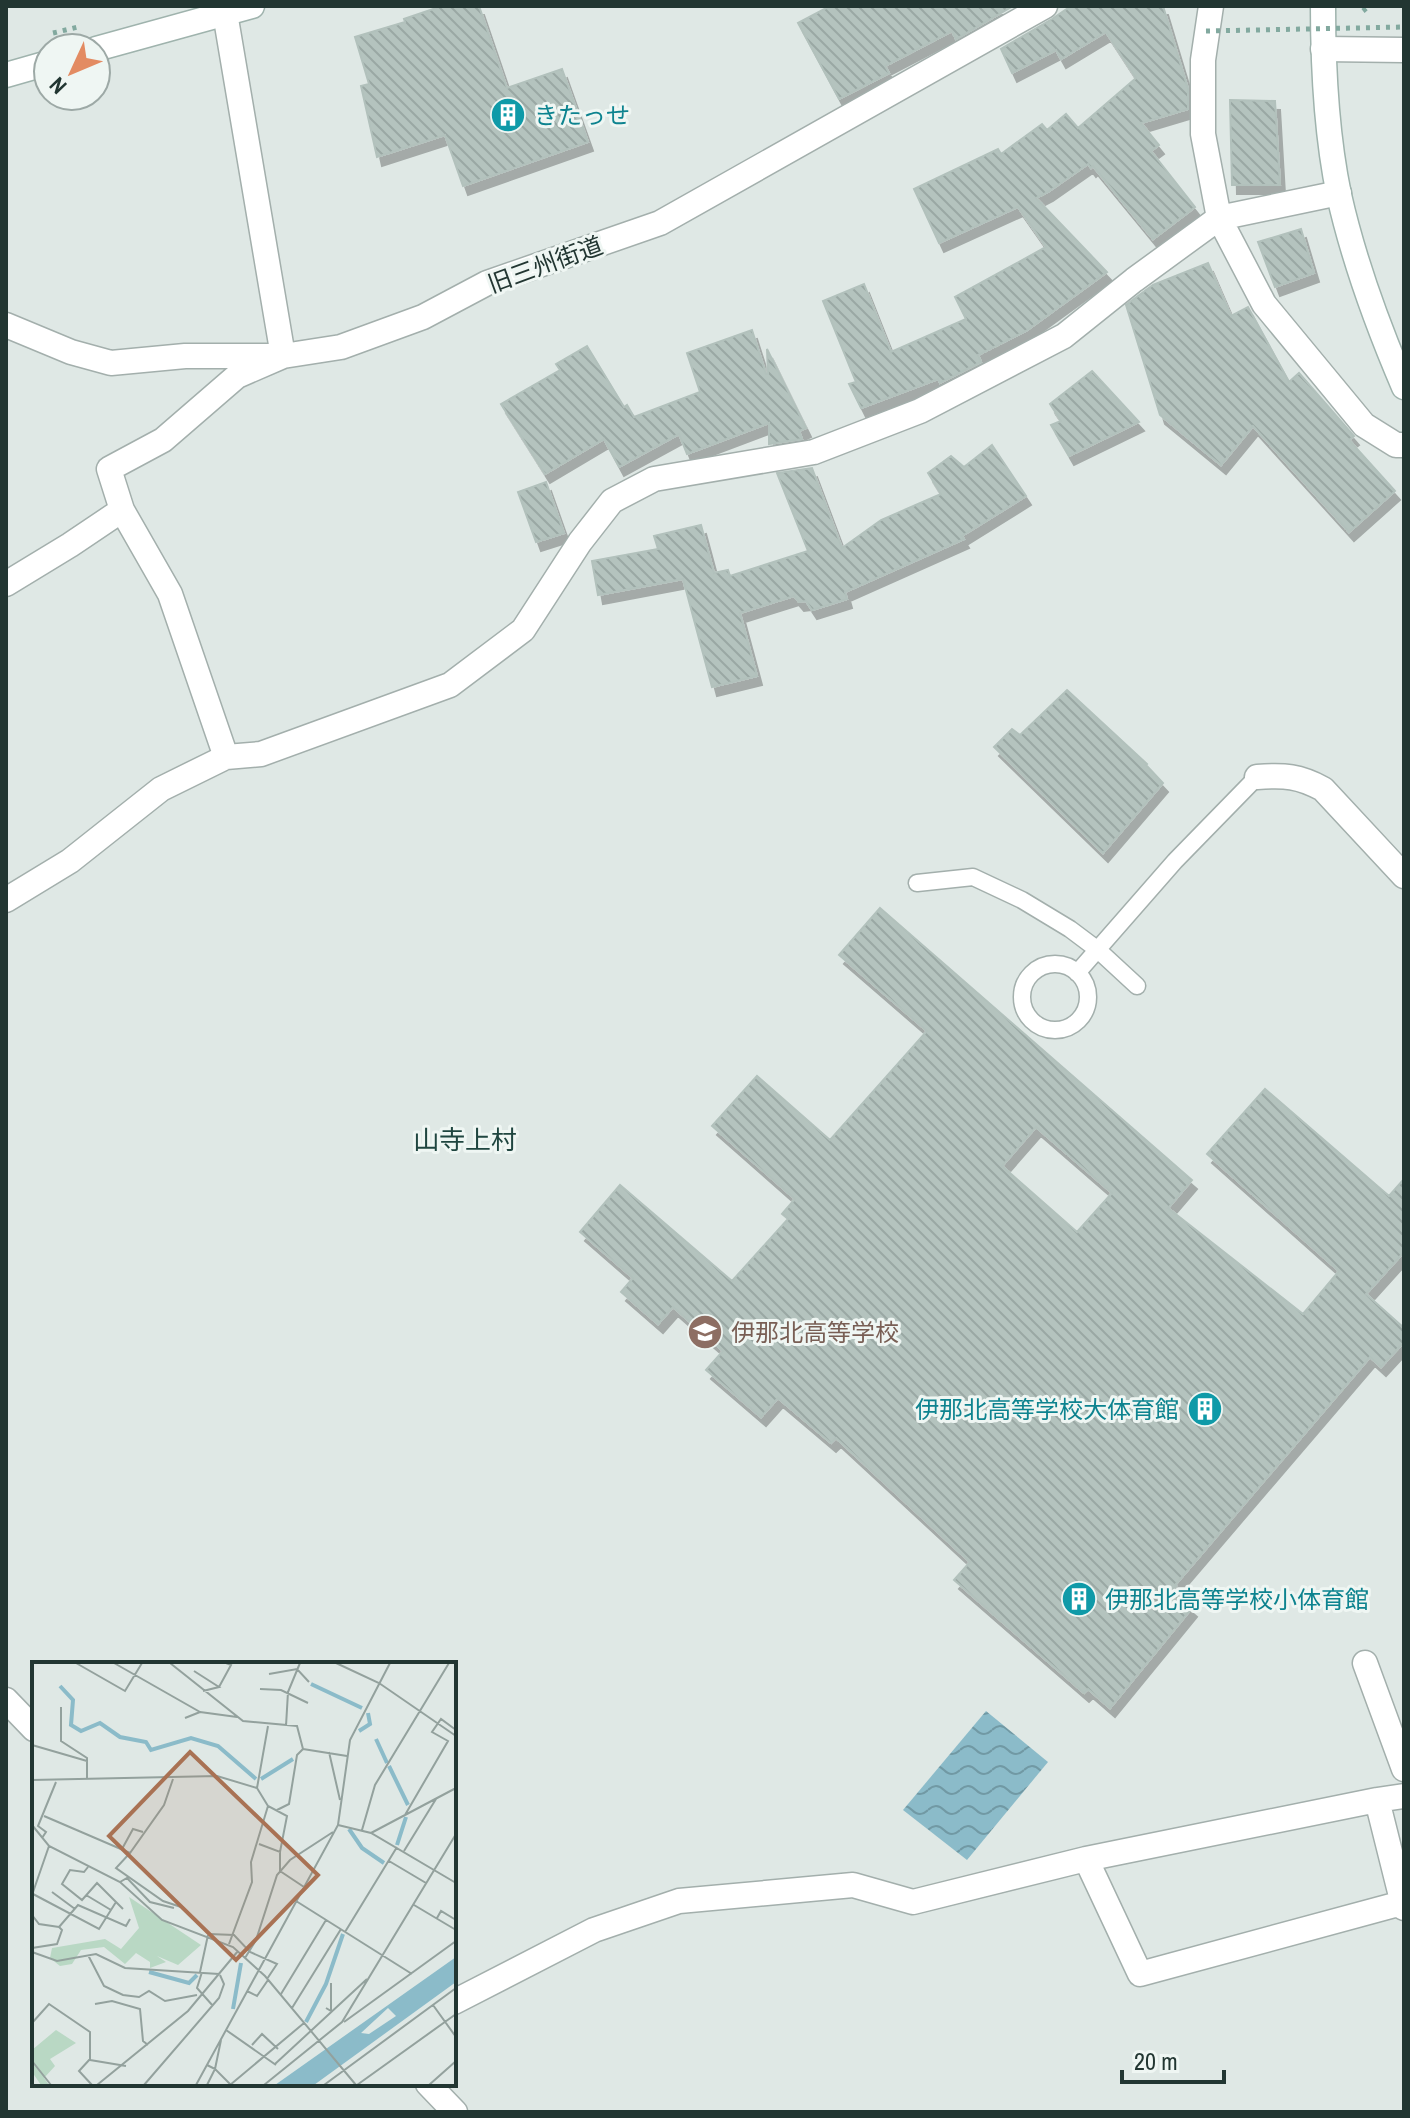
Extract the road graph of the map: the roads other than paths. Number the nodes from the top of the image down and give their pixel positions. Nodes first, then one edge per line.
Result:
1 (252, 6) edge
2 (1045, 6) edge
3 (1211, 6) edge
4 (1323, 6) edge
5 (225, 13) junction
6 (112, 45) edge
7 (1323, 49) junction
8 (1404, 50) edge
9 (32, 68) edge
10 (6, 75) edge
11 (1339, 193) junction
12 (1219, 218) junction
13 (6, 325) edge
14 (283, 356) junction
15 (1404, 387) edge
16 (1404, 445) edge
17 (122, 510) junction
18 (6, 584) edge
19 (226, 757) junction
20 (1257, 777) joint
21 (1403, 876) edge
22 (917, 883) dead end
23 (6, 900) edge
24 (1098, 950) junction
25 (1077, 973) junction
26 (1137, 986) dead end
27 (1365, 1663) dead end
28 (6, 1700) edge
29 (32, 1727) edge
30 (1404, 1769) edge
31 (1404, 1796) edge
32 (1377, 1800) junction
33 (1086, 1859) junction
34 (1403, 1905) edge
35 (456, 2001) edge
36 (430, 2086) edge
37 (455, 2112) edge

1 - 5 street
2 - 14 street, 旧三州街道
3 - 12 street
4 - 7 street
5 - 6 street
5 - 14 street
7 - 8 street
7 - 11 street
9 - 10 street
11 - 12 street
11 - 15 street
12 - 16 street
12 - 19 street
13 - 14 street, 旧三州街道
14 - 17 street
17 - 18 street
17 - 19 street
19 - 23 street
20 - 21 street
20 - 24 lane
22 - 24 lane
24 - 25 lane
24 - 26 lane
25 - 25 lane
27 - 30 street
28 - 29 street
31 - 32 street
32 - 33 street
32 - 34 street
33 - 34 street
33 - 35 street
36 - 37 street

